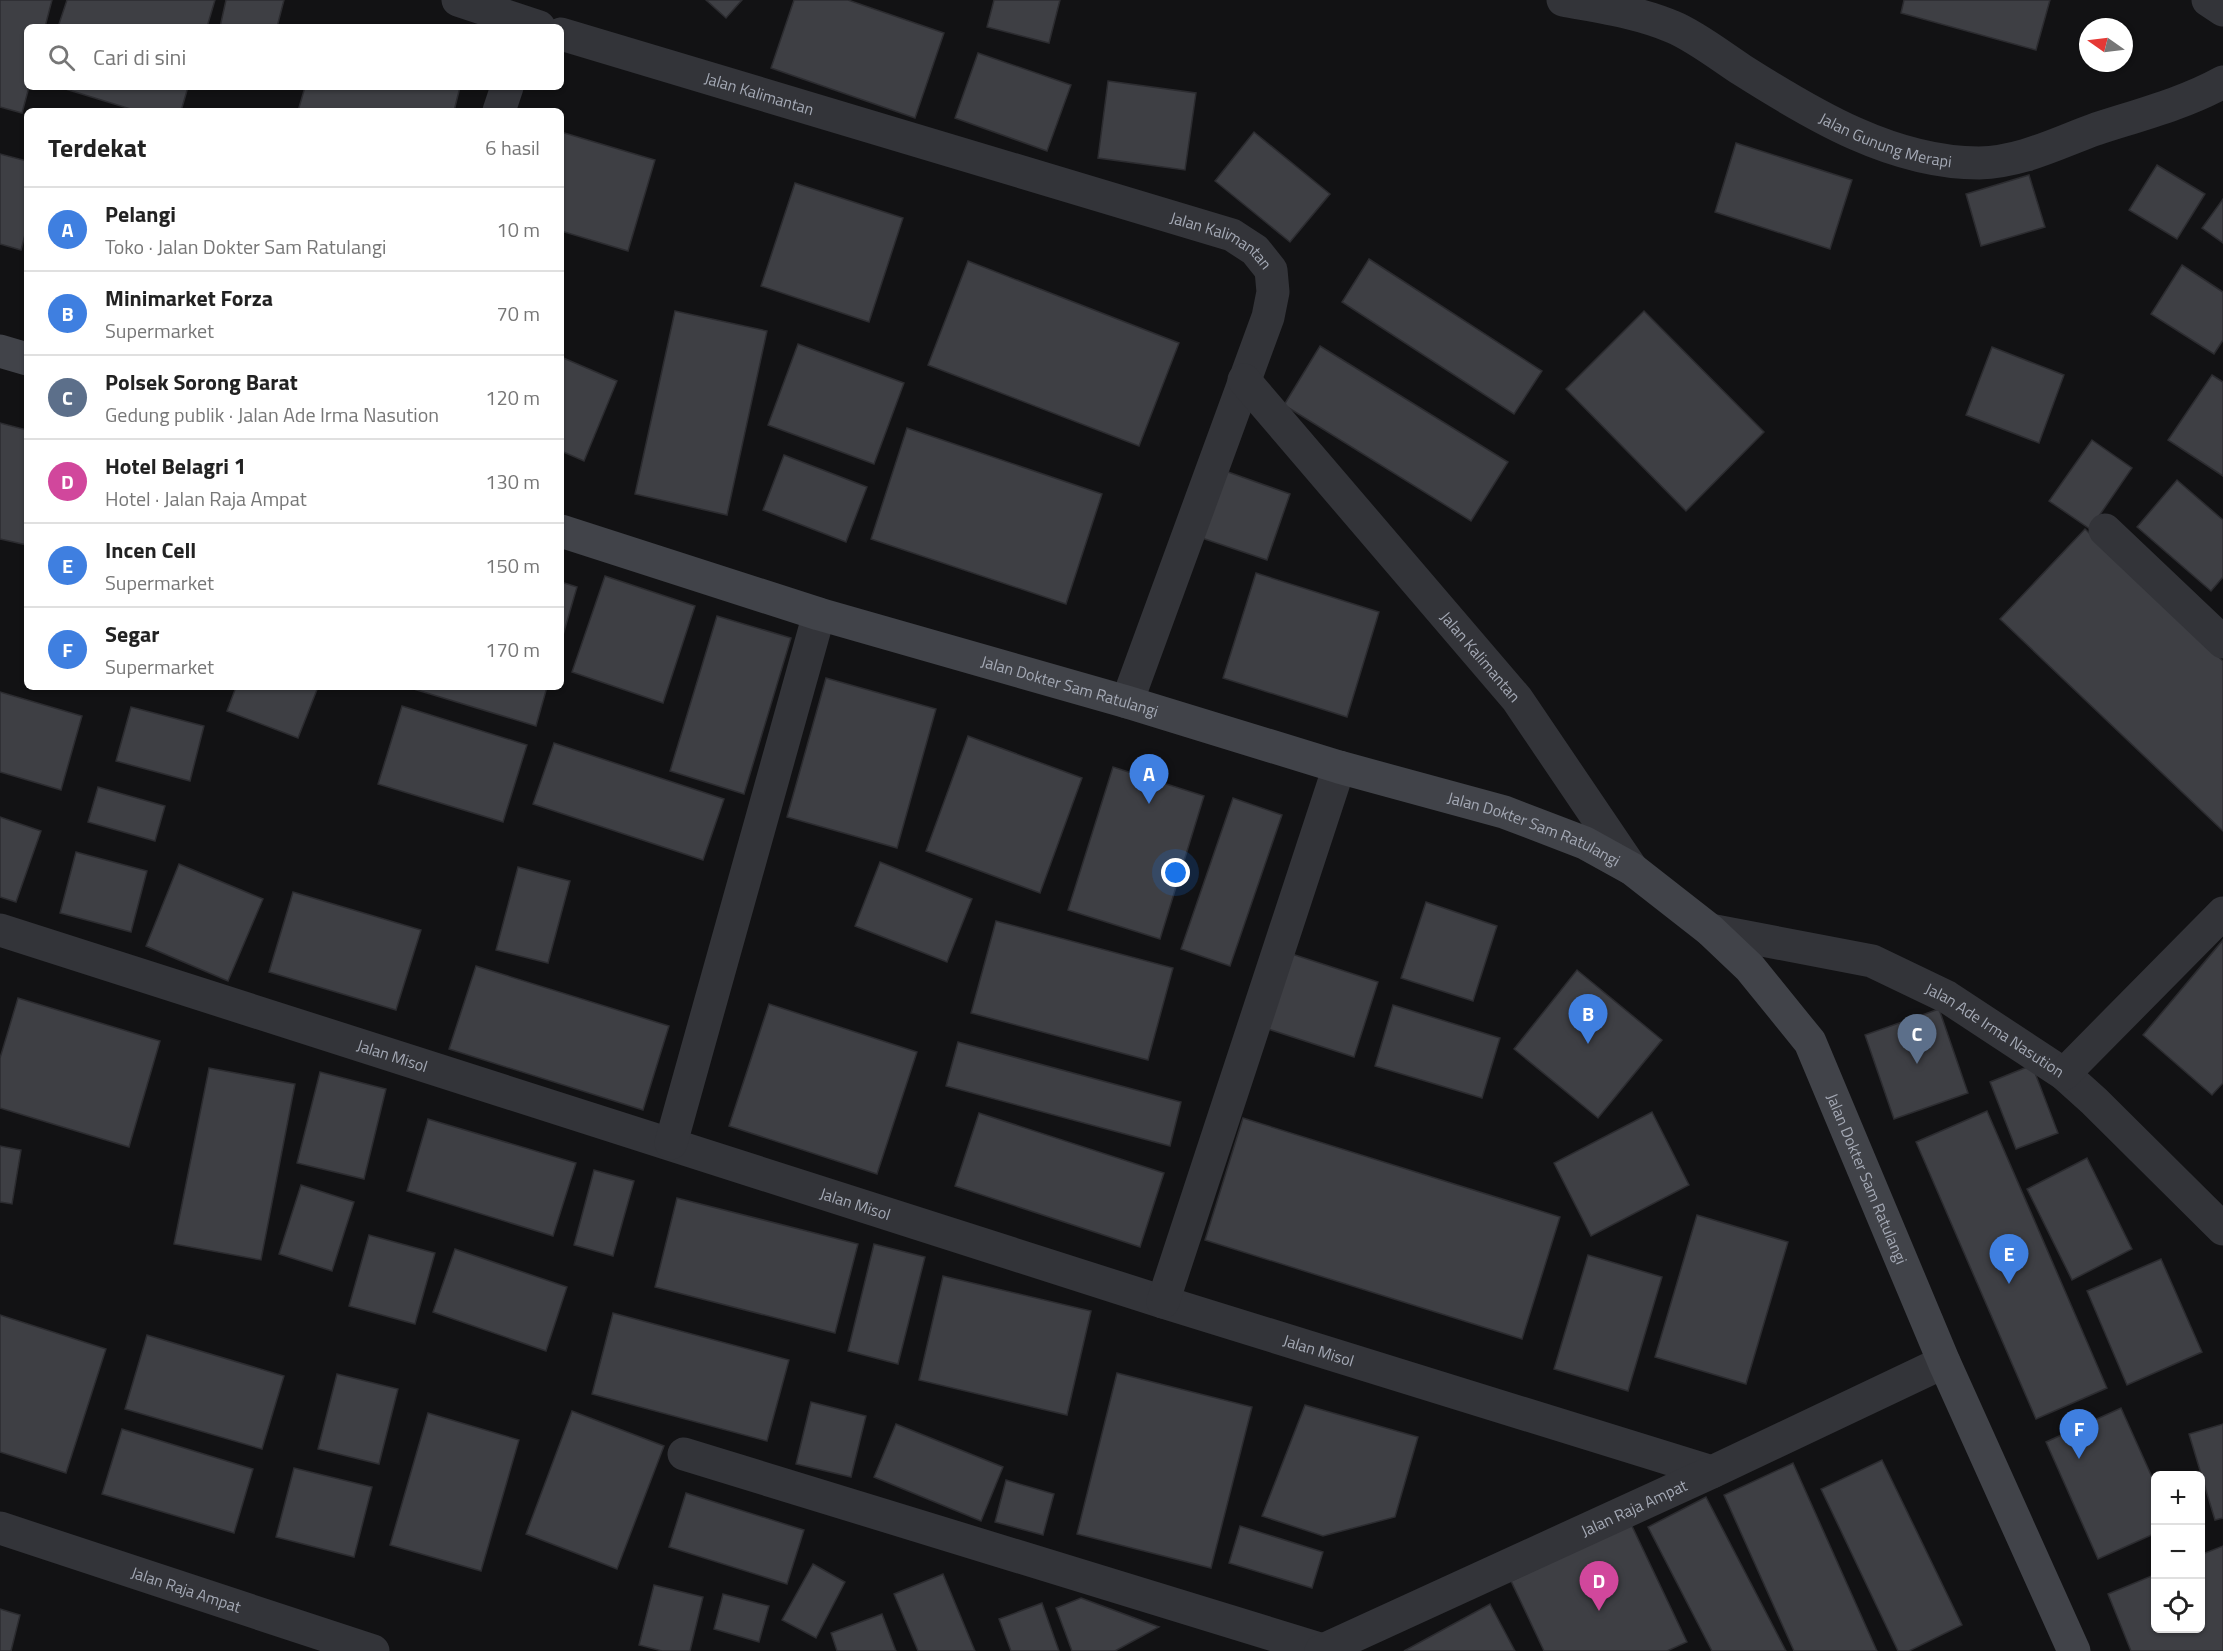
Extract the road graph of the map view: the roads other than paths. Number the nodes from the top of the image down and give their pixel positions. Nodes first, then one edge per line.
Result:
1 (458, 0) edge
2 (1563, 0) edge
3 (2208, 0) edge
4 (2223, 10) edge
5 (533, 19) edge
6 (564, 35) edge
7 (2223, 82) edge
8 (506, 90) edge
9 (500, 108) edge
10 (0, 351) edge
11 (24, 358) edge
12 (1244, 380) junction
13 (2105, 530) dead end
14 (564, 532) edge
15 (819, 614) junction
16 (2223, 642) edge
17 (1126, 702) junction
18 (1339, 767) junction
19 (1632, 869) junction
20 (2223, 913) edge
21 (0, 930) edge
22 (1710, 930) junction
23 (2064, 1074) junction
24 (671, 1143) junction
25 (2223, 1230) edge
26 (1162, 1302) junction
27 (1944, 1362) junction
28 (684, 1454) dead end
29 (1712, 1472) junction
30 (0, 1528) edge
31 (373, 1651) edge
32 (1322, 1651) edge
33 (2074, 1651) edge

1 - 5 street
2 - 7 street, Jalan Gunung Merapi
3 - 4 street
6 - 12 street, Jalan Kalimantan
8 - 9 street
10 - 11 street
12 - 17 street
12 - 19 street, Jalan Kalimantan
13 - 16 street
14 - 15 street, Jalan Dokter Sam Ratulangi
15 - 17 street, Jalan Dokter Sam Ratulangi
15 - 24 street
17 - 18 street, Jalan Dokter Sam Ratulangi
18 - 19 street, Jalan Dokter Sam Ratulangi
18 - 26 street
19 - 22 street, Jalan Dokter Sam Ratulangi
20 - 23 street
21 - 24 street, Jalan Misol
22 - 23 street, Jalan Ade Irma Nasution
22 - 27 street, Jalan Dokter Sam Ratulangi
23 - 25 street, Jalan Ade Irma Nasution
24 - 26 street, Jalan Misol
26 - 29 street, Jalan Misol
27 - 29 street, Jalan Raja Ampat
27 - 33 street, Jalan Dokter Sam Ratulangi
28 - 32 street
29 - 32 street, Jalan Raja Ampat
30 - 31 street, Jalan Raja Ampat

